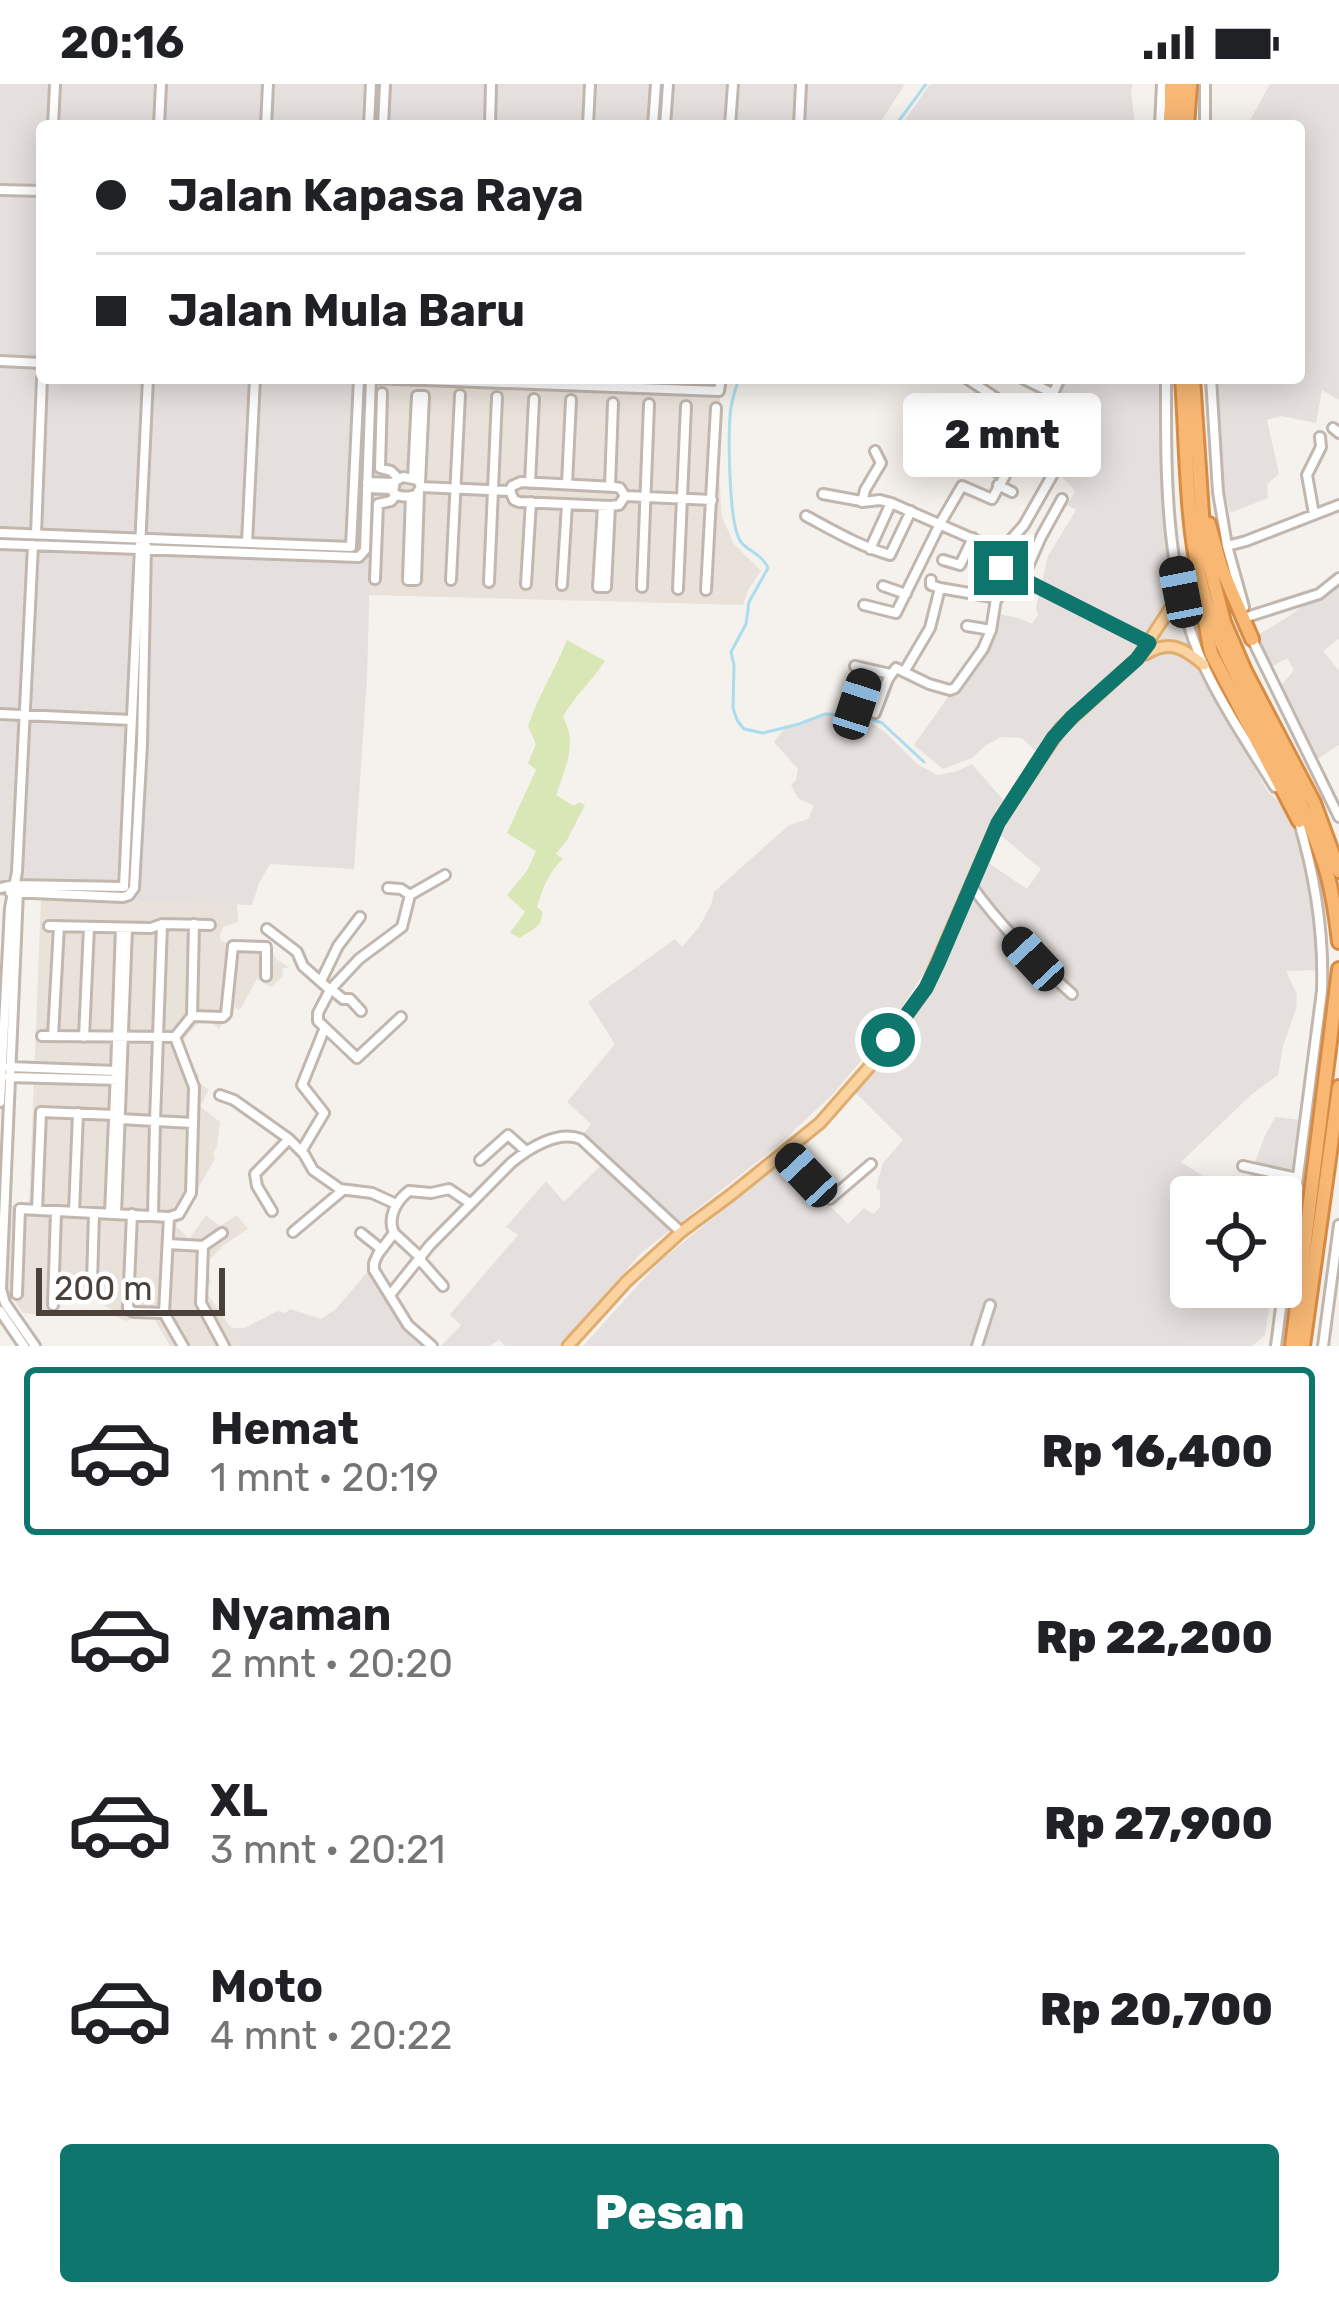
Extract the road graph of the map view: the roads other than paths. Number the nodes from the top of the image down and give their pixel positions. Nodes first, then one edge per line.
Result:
1 (55, 84) edge
2 (160, 84) edge
3 (268, 84) edge
4 (371, 84) edge
5 (385, 84) edge
6 (491, 84) edge
7 (590, 84) edge
8 (656, 84) edge
9 (668, 84) edge
10 (733, 84) edge
11 (801, 84) edge
12 (1166, 84) edge
13 (1185, 84) edge
14 (1205, 84) edge
15 (53, 120) edge
16 (159, 120) edge
17 (266, 120) edge
18 (369, 120) edge
19 (383, 120) edge
20 (490, 120) edge
21 (588, 120) edge
22 (653, 120) edge
23 (665, 120) edge
24 (730, 120) edge
25 (799, 120) edge
26 (1161, 120) edge
27 (1177, 120) edge
28 (1180, 120) edge
29 (1205, 120) edge
30 (0, 190) edge
31 (36, 191) edge
32 (0, 361) edge
33 (36, 363) edge
34 (42, 384) edge
35 (148, 384) edge
36 (255, 384) edge
37 (359, 384) edge
38 (371, 384) edge
39 (658, 384) edge
40 (720, 384) edge
41 (975, 384) edge
42 (1034, 384) edge
43 (1057, 384) edge
44 (1166, 384) edge
45 (1182, 384) edge
46 (1193, 384) edge
47 (1211, 384) edge
48 (382, 393) dead end
49 (1052, 393) junction
50 (460, 395) dead end
51 (497, 397) dead end
52 (534, 399) dead end
53 (571, 400) dead end
54 (613, 403) dead end
55 (649, 404) dead end
56 (686, 406) dead end
57 (716, 408) dead end
58 (1031, 414) junction
59 (1042, 419) junction
60 (1321, 436) dead end
61 (874, 451) dead end
62 (1197, 452) junction
63 (974, 460) dead end
64 (1004, 475) junction
65 (530, 483) junction
66 (567, 484) junction
67 (367, 485) junction
68 (998, 485) junction
69 (395, 486) junction
70 (610, 486) junction
71 (417, 487) junction
72 (456, 488) junction
73 (493, 490) junction
74 (510, 491) junction
75 (1012, 492) dead end
76 (823, 494) dead end
77 (625, 496) junction
78 (646, 497) junction
79 (683, 499) junction
80 (1062, 499) dead end
81 (712, 500) junction
82 (861, 501) junction
83 (531, 502) junction
84 (891, 503) junction
85 (567, 504) junction
86 (1339, 505) edge
87 (607, 506) junction
88 (911, 511) junction
89 (1314, 514) junction
90 (806, 516) dead end
91 (940, 522) junction
92 (0, 532) edge
93 (36, 534) junction
94 (142, 538) junction
95 (973, 538) junction
96 (247, 543) junction
97 (0, 544) edge
98 (33, 545) junction
99 (351, 546) junction
100 (1226, 546) junction
101 (142, 549) junction
102 (871, 549) junction
103 (1006, 553) junction
104 (363, 554) junction
105 (943, 560) dead end
106 (1001, 568) junction
107 (1198, 569) junction
108 (1023, 578) junction
109 (1339, 578) edge
110 (375, 579) dead end
111 (452, 580) dead end
112 (931, 580) dead end
113 (489, 582) dead end
114 (526, 584) dead end
115 (562, 585) dead end
116 (883, 586) dead end
117 (642, 587) dead end
118 (940, 588) junction
119 (678, 589) dead end
120 (706, 590) dead end
121 (1181, 592) junction
122 (906, 594) junction
123 (998, 598) junction
124 (864, 605) dead end
125 (1247, 617) junction
126 (967, 626) dead end
127 (991, 630) junction
128 (1252, 639) junction
129 (1149, 643) junction
130 (1137, 659) junction
131 (1204, 665) junction
132 (855, 666) dead end
133 (868, 670) junction
134 (904, 672) junction
135 (890, 674) junction
136 (857, 704) dead end
137 (875, 712) dead end
138 (0, 714) edge
139 (24, 716) junction
140 (131, 720) junction
141 (1339, 818) edge
142 (1299, 821) junction
143 (1339, 871) edge
144 (445, 874) dead end
145 (971, 885) junction
146 (0, 888) edge
147 (388, 888) dead end
148 (16, 889) junction
149 (127, 891) junction
150 (410, 895) junction
151 (360, 916) dead end
152 (162, 924) junction
153 (194, 924) junction
154 (210, 925) dead end
155 (88, 927) junction
156 (124, 928) junction
157 (267, 929) dead end
158 (1339, 942) edge
159 (1339, 969) edge
160 (266, 976) dead end
161 (321, 981) junction
162 (330, 990) junction
163 (1072, 994) dead end
164 (361, 1011) dead end
165 (192, 1016) junction
166 (401, 1017) dead end
167 (324, 1030) junction
168 (84, 1036) junction
169 (121, 1037) junction
170 (159, 1037) junction
171 (176, 1037) junction
172 (6, 1072) edge
173 (119, 1076) junction
174 (1339, 1087) edge
175 (220, 1096) dead end
176 (0, 1102) edge
177 (78, 1113) junction
178 (118, 1117) junction
179 (155, 1121) junction
180 (193, 1124) junction
181 (289, 1139) junction
182 (302, 1150) junction
183 (526, 1151) junction
184 (784, 1151) junction
185 (480, 1160) dead end
186 (871, 1164) dead end
187 (1243, 1166) dead end
188 (1288, 1176) edge
189 (1297, 1176) edge
190 (343, 1190) junction
191 (397, 1203) junction
192 (470, 1203) junction
193 (38, 1210) junction
194 (272, 1210) dead end
195 (56, 1211) junction
196 (74, 1212) junction
197 (94, 1213) junction
198 (113, 1214) junction
199 (132, 1214) junction
200 (153, 1215) junction
201 (170, 1216) junction
202 (1339, 1225) edge
203 (293, 1232) dead end
204 (681, 1232) junction
205 (222, 1233) dead end
206 (361, 1233) dead end
207 (394, 1233) junction
208 (168, 1244) junction
209 (203, 1246) junction
210 (381, 1249) junction
211 (420, 1259) junction
212 (92, 1283) dead end
213 (443, 1286) dead end
214 (16, 1294) dead end
215 (390, 1295) junction
216 (989, 1305) dead end
217 (53, 1306) dead end
218 (1281, 1308) edge
219 (0, 1311) edge
220 (164, 1313) junction
221 (24, 1346) edge
222 (35, 1346) edge
223 (183, 1346) edge
224 (224, 1346) edge
225 (433, 1346) edge
226 (568, 1346) edge
227 (977, 1346) edge
228 (1276, 1346) edge
229 (1292, 1346) edge
230 (1304, 1346) edge
231 (1323, 1346) edge

1 - 15 street
2 - 16 street
3 - 17 street
4 - 18 street
5 - 19 street
6 - 20 street
7 - 21 street
8 - 22 street
9 - 23 street
10 - 24 street
11 - 25 street
12 - 26 street
12 - 27 highway
13 - 28 highway
14 - 29 street
30 - 31 street
32 - 33 street
34 - 93 street
35 - 94 street
36 - 96 street
37 - 99 street
38 - 67 street
39 - 40 street
41 - 58 street
42 - 49 street
43 - 49 street
44 - 121 street
45 - 107 highway
46 - 62 highway
47 - 100 street
48 - 69 street
49 - 59 street
50 - 72 street
51 - 73 street
52 - 65 street
53 - 66 street
54 - 70 street
55 - 78 street
56 - 79 street
57 - 81 street
58 - 59 street
58 - 64 street
59 - 103 street
60 - 89 street
61 - 82 street
62 - 128 highway
62 - 143 highway
63 - 64 street
64 - 68 street
65 - 66 street
65 - 74 street
66 - 70 street
67 - 69 street
67 - 104 street
68 - 75 street
68 - 91 street
69 - 71 street
69 - 71 street
69 - 110 street
70 - 77 street
71 - 71 street
71 - 71 street
71 - 72 street
72 - 73 street
72 - 111 street
73 - 74 street
73 - 113 street
74 - 83 street
76 - 82 street
77 - 78 street
77 - 87 street
78 - 79 street
78 - 117 street
79 - 81 street
79 - 119 street
80 - 108 street
81 - 120 street
82 - 84 street
83 - 85 street
83 - 114 street
84 - 88 street
84 - 102 street
85 - 87 street
85 - 115 street
86 - 89 street
87 - 87 street
88 - 91 street
88 - 102 street
89 - 100 street
90 - 102 street
91 - 95 street
91 - 122 street
92 - 93 street
93 - 94 street
94 - 96 street
94 - 101 street
95 - 103 street
95 - 105 street
96 - 99 street
97 - 98 street
98 - 101 street
98 - 139 street
99 - 104 street
100 - 125 street
101 - 104 street
101 - 140 street
101 - 149 street
103 - 106 street
106 - 108 street
106 - 123 street
107 - 142 highway
107 - 158 highway
108 - 129 street
109 - 125 street
112 - 118 street
116 - 122 street
118 - 123 street
118 - 134 street
121 - 129 main road
121 - 131 street
122 - 124 street
123 - 127 street
125 - 128 street
126 - 127 street
127 - 134 street
128 - 141 street
129 - 130 main road
130 - 131 main road
130 - 145 main road
131 - 142 street
132 - 133 street
133 - 135 street
133 - 136 street
134 - 135 street
135 - 137 street
138 - 139 street
139 - 140 street
139 - 148 street
140 - 149 street
142 - 189 street
144 - 150 street
145 - 163 street
145 - 184 main road
146 - 148 street
147 - 150 street
148 - 149 street
148 - 172 street
150 - 162 street
151 - 161 street
152 - 153 street
152 - 156 street
152 - 170 street
153 - 154 street
153 - 165 street
155 - 156 street
155 - 168 street
155 - 168 street
156 - 169 street
157 - 161 street
159 - 229 highway
160 - 165 street
161 - 162 street
162 - 164 street
162 - 167 street
165 - 171 street
166 - 167 street
167 - 182 street
168 - 169 street
169 - 170 street
169 - 173 street
170 - 171 street
170 - 179 street
171 - 180 street
172 - 173 street
172 - 176 street
172 - 222 street
173 - 178 street
174 - 230 highway
175 - 181 street
177 - 178 street
177 - 193 street
177 - 196 street
178 - 179 street
178 - 198 street
179 - 180 street
179 - 200 street
180 - 201 street
181 - 182 street
181 - 194 street
182 - 190 street
183 - 185 street
183 - 192 street
183 - 204 street
184 - 186 street
184 - 204 main road
187 - 188 street
190 - 191 street
190 - 203 street
191 - 192 street
191 - 207 street
192 - 211 street
193 - 195 street
193 - 214 street
195 - 196 street
195 - 217 street
196 - 197 street
197 - 198 street
197 - 212 street
198 - 199 street
199 - 200 street
199 - 220 street
200 - 201 street
201 - 208 street
202 - 231 street
204 - 226 main road
205 - 209 street
206 - 210 street
207 - 210 street
207 - 211 street
208 - 209 street
208 - 220 street
209 - 224 street
210 - 215 street
211 - 213 street
211 - 215 street
215 - 225 street
216 - 227 street
218 - 228 street
219 - 221 street
220 - 223 street

